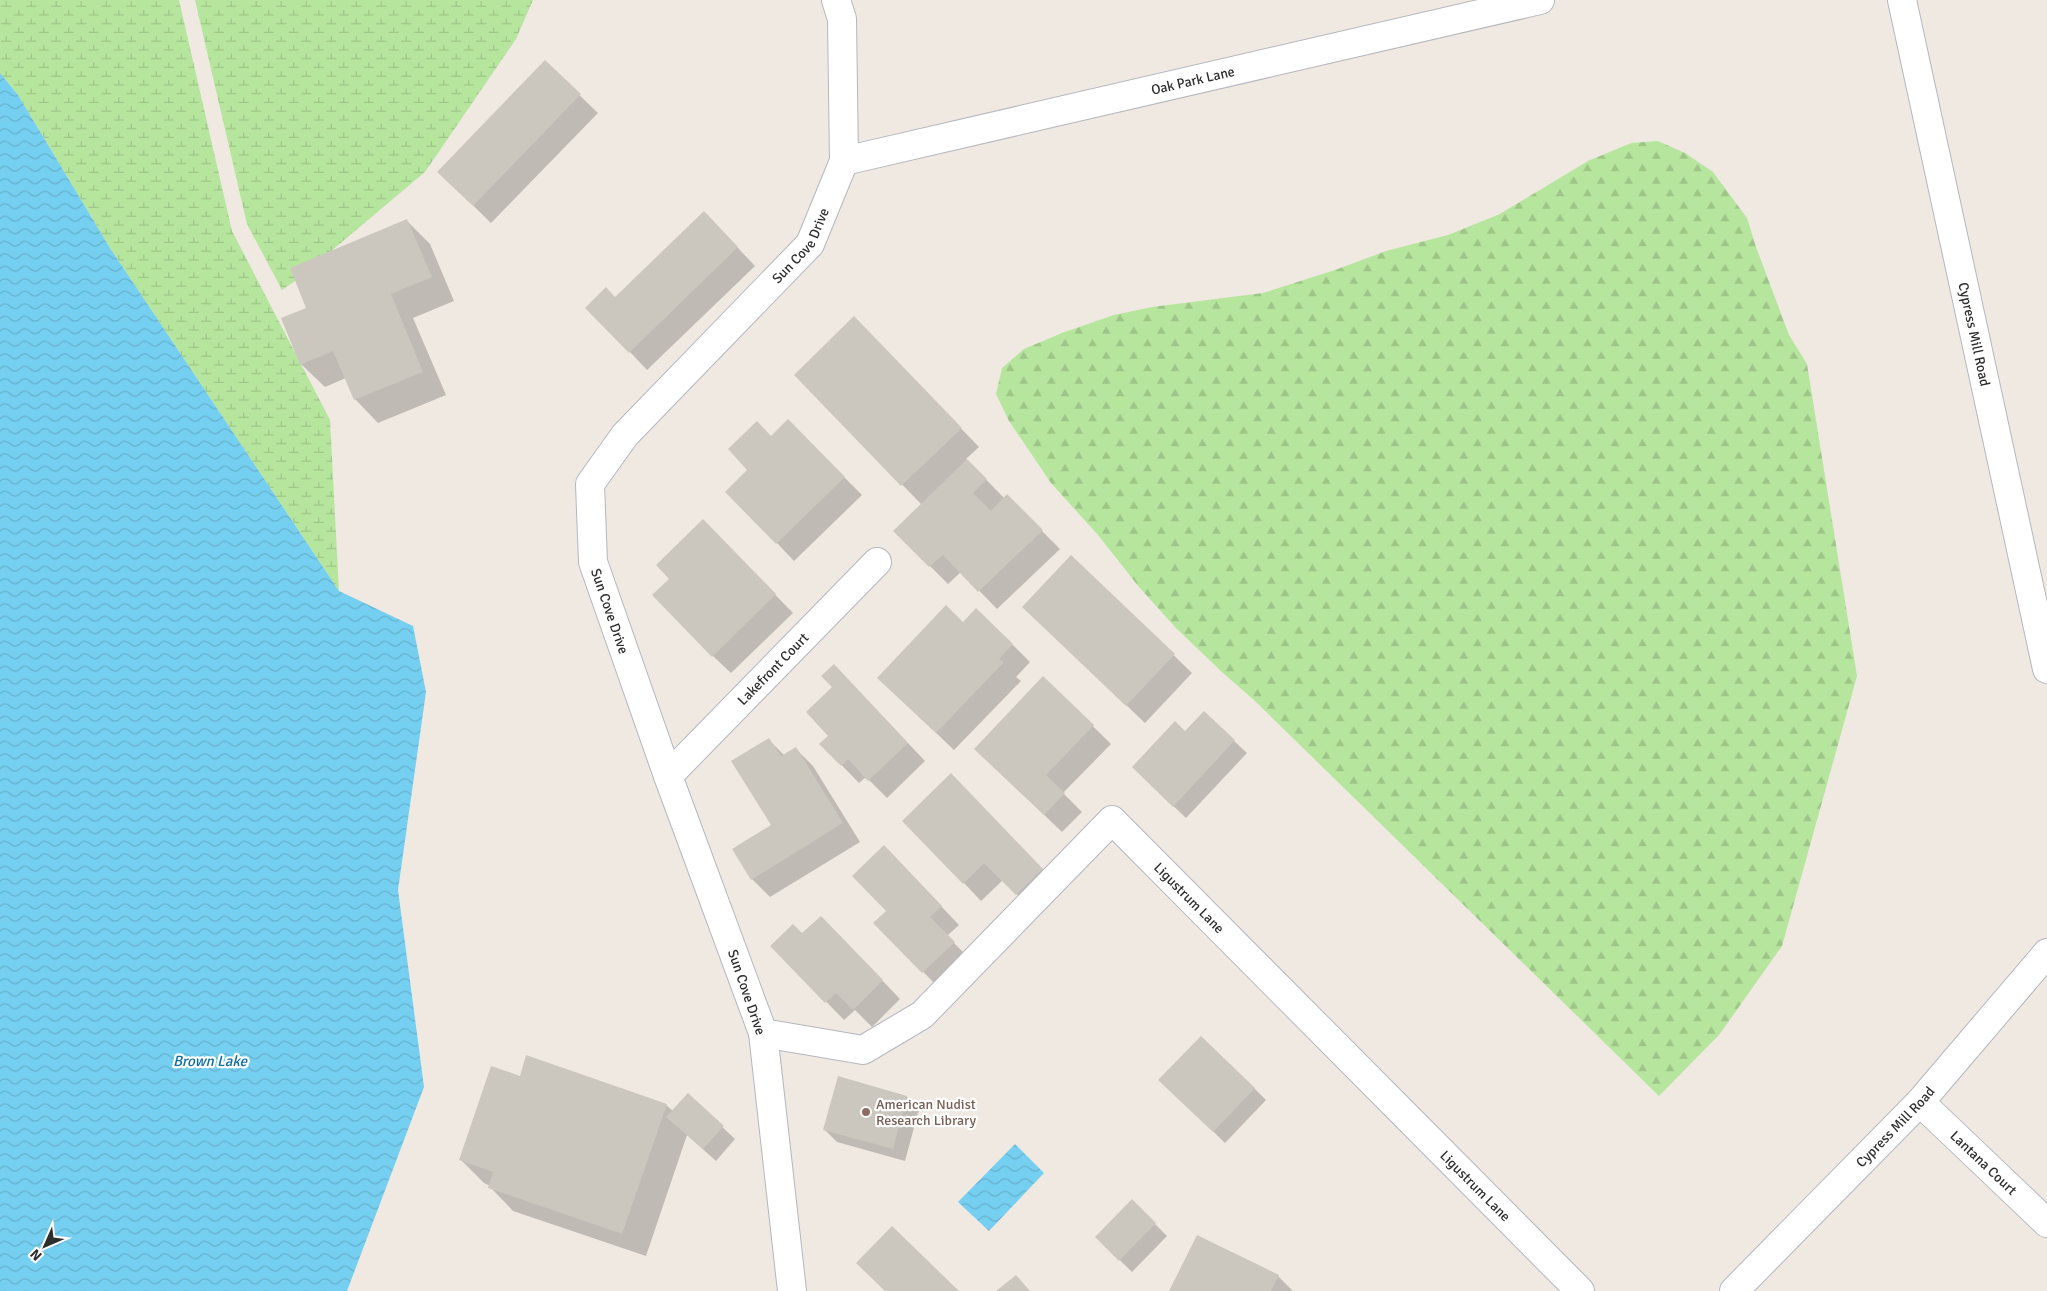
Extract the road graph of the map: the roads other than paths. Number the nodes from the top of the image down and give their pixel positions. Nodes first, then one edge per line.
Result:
1 (836, 0) edge
2 (1540, 0) edge
3 (1902, 0) edge
4 (844, 161) junction
5 (877, 562) dead end
6 (2047, 669) edge
7 (668, 776) junction
8 (2047, 953) edge
9 (764, 1033) junction
10 (1920, 1102) junction
11 (2047, 1223) edge
12 (792, 1291) edge
13 (1580, 1291) edge
14 (1734, 1291) edge

1 - 4 street, Sun Cove Drive
2 - 4 street, Oak Park Lane
3 - 6 street, Cypress Mill Road
4 - 7 street, Sun Cove Drive
5 - 7 street, Lakefront Court
7 - 9 street, Sun Cove Drive
8 - 10 street, Cypress Mill Road
9 - 12 street, Sun Cove Drive
9 - 13 street, Ligustrum Lane
10 - 11 street, Lantana Court
10 - 14 street, Cypress Mill Road

